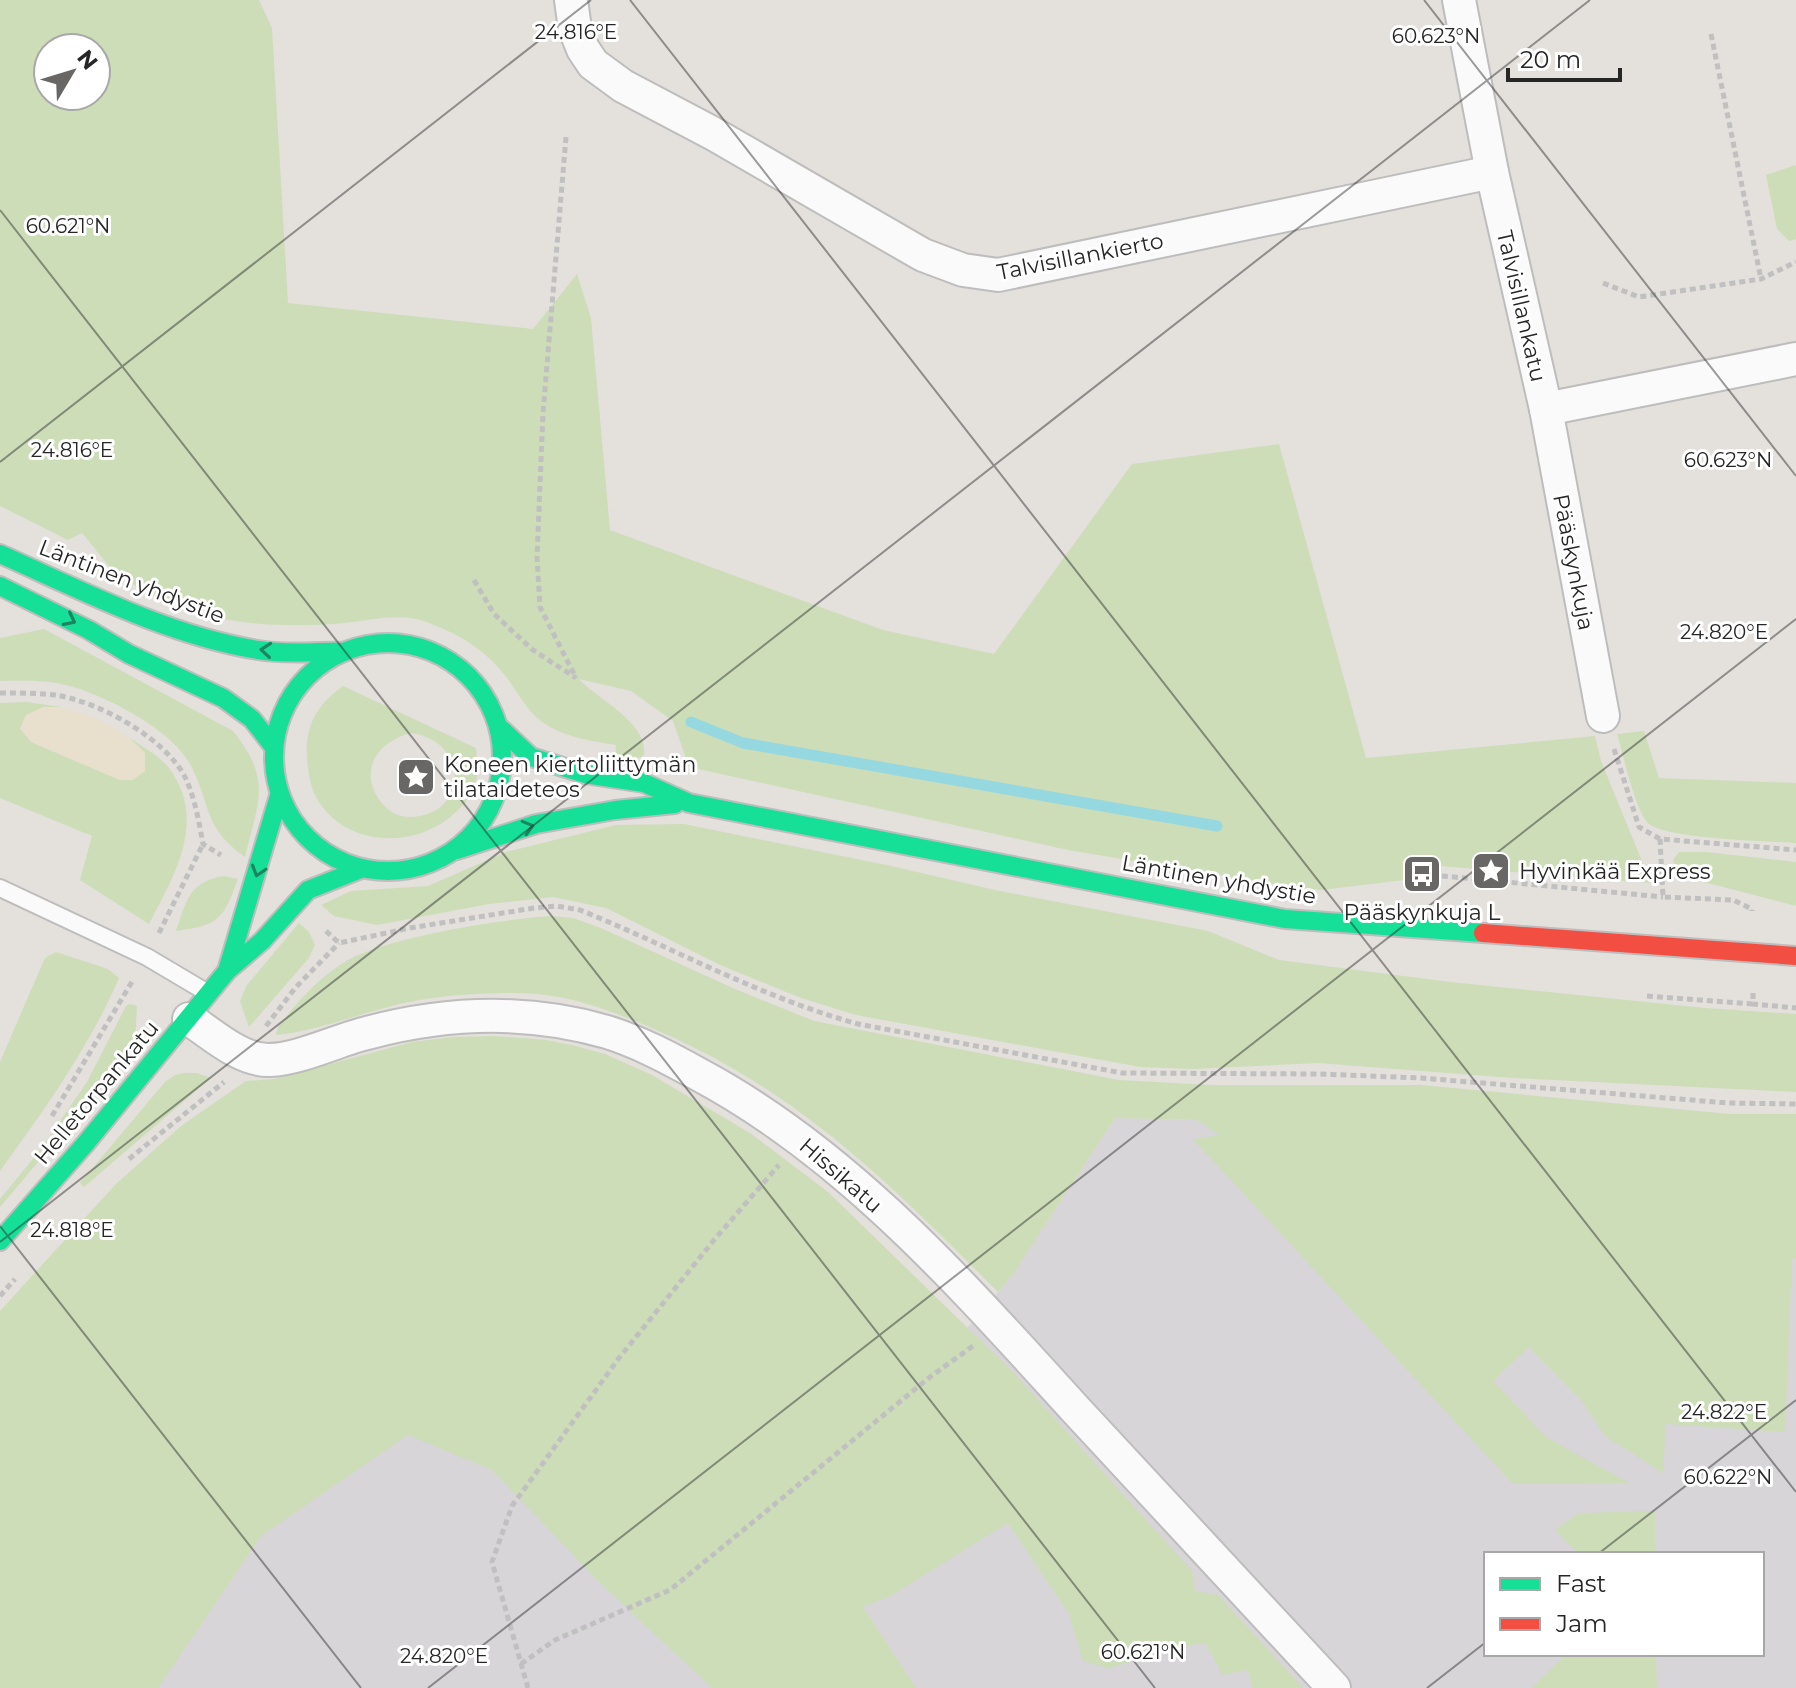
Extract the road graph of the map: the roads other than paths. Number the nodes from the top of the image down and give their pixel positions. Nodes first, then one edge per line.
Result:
1 (571, 0) edge
2 (1459, 0) edge
3 (1492, 172) junction
4 (1796, 359) edge
5 (1546, 409) junction
6 (0, 554) edge
7 (0, 586) edge
8 (344, 652) junction
9 (1603, 716) road end
10 (499, 727) junction
11 (273, 746) junction
12 (279, 796) junction
13 (689, 803) junction
14 (454, 851) junction
15 (361, 869) junction
16 (0, 888) edge
17 (1796, 956) edge
18 (227, 971) junction
19 (209, 993) junction
20 (189, 1019) junction
21 (0, 1241) edge
22 (1334, 1688) edge

1 - 3 street, Talvisillankierto
2 - 3 street, Talvisillankatu
3 - 5 street, Talvisillankatu
4 - 5 street, Talvisillankatu
5 - 9 street, Pääskynkuja
8 -> 6 main road, Läntinen yhdystie
7 -> 11 main road
8 - 10 main road
8 - 11 main road
10 - 13 main road, Läntinen yhdystie
10 - 14 main road
11 - 12 main road
12 - 15 main road
12 -> 18 main road, Helletorpankatu
14 -> 13 main road, Läntinen yhdystie
13 - 17 main road, Läntinen yhdystie
14 - 15 main road
15 - 18 main road, Helletorpankatu
16 - 19 lane
18 - 19 main road, Helletorpankatu
19 - 20 main road, Helletorpankatu
20 - 21 main road, Helletorpankatu
20 - 22 street, Hissikatu

